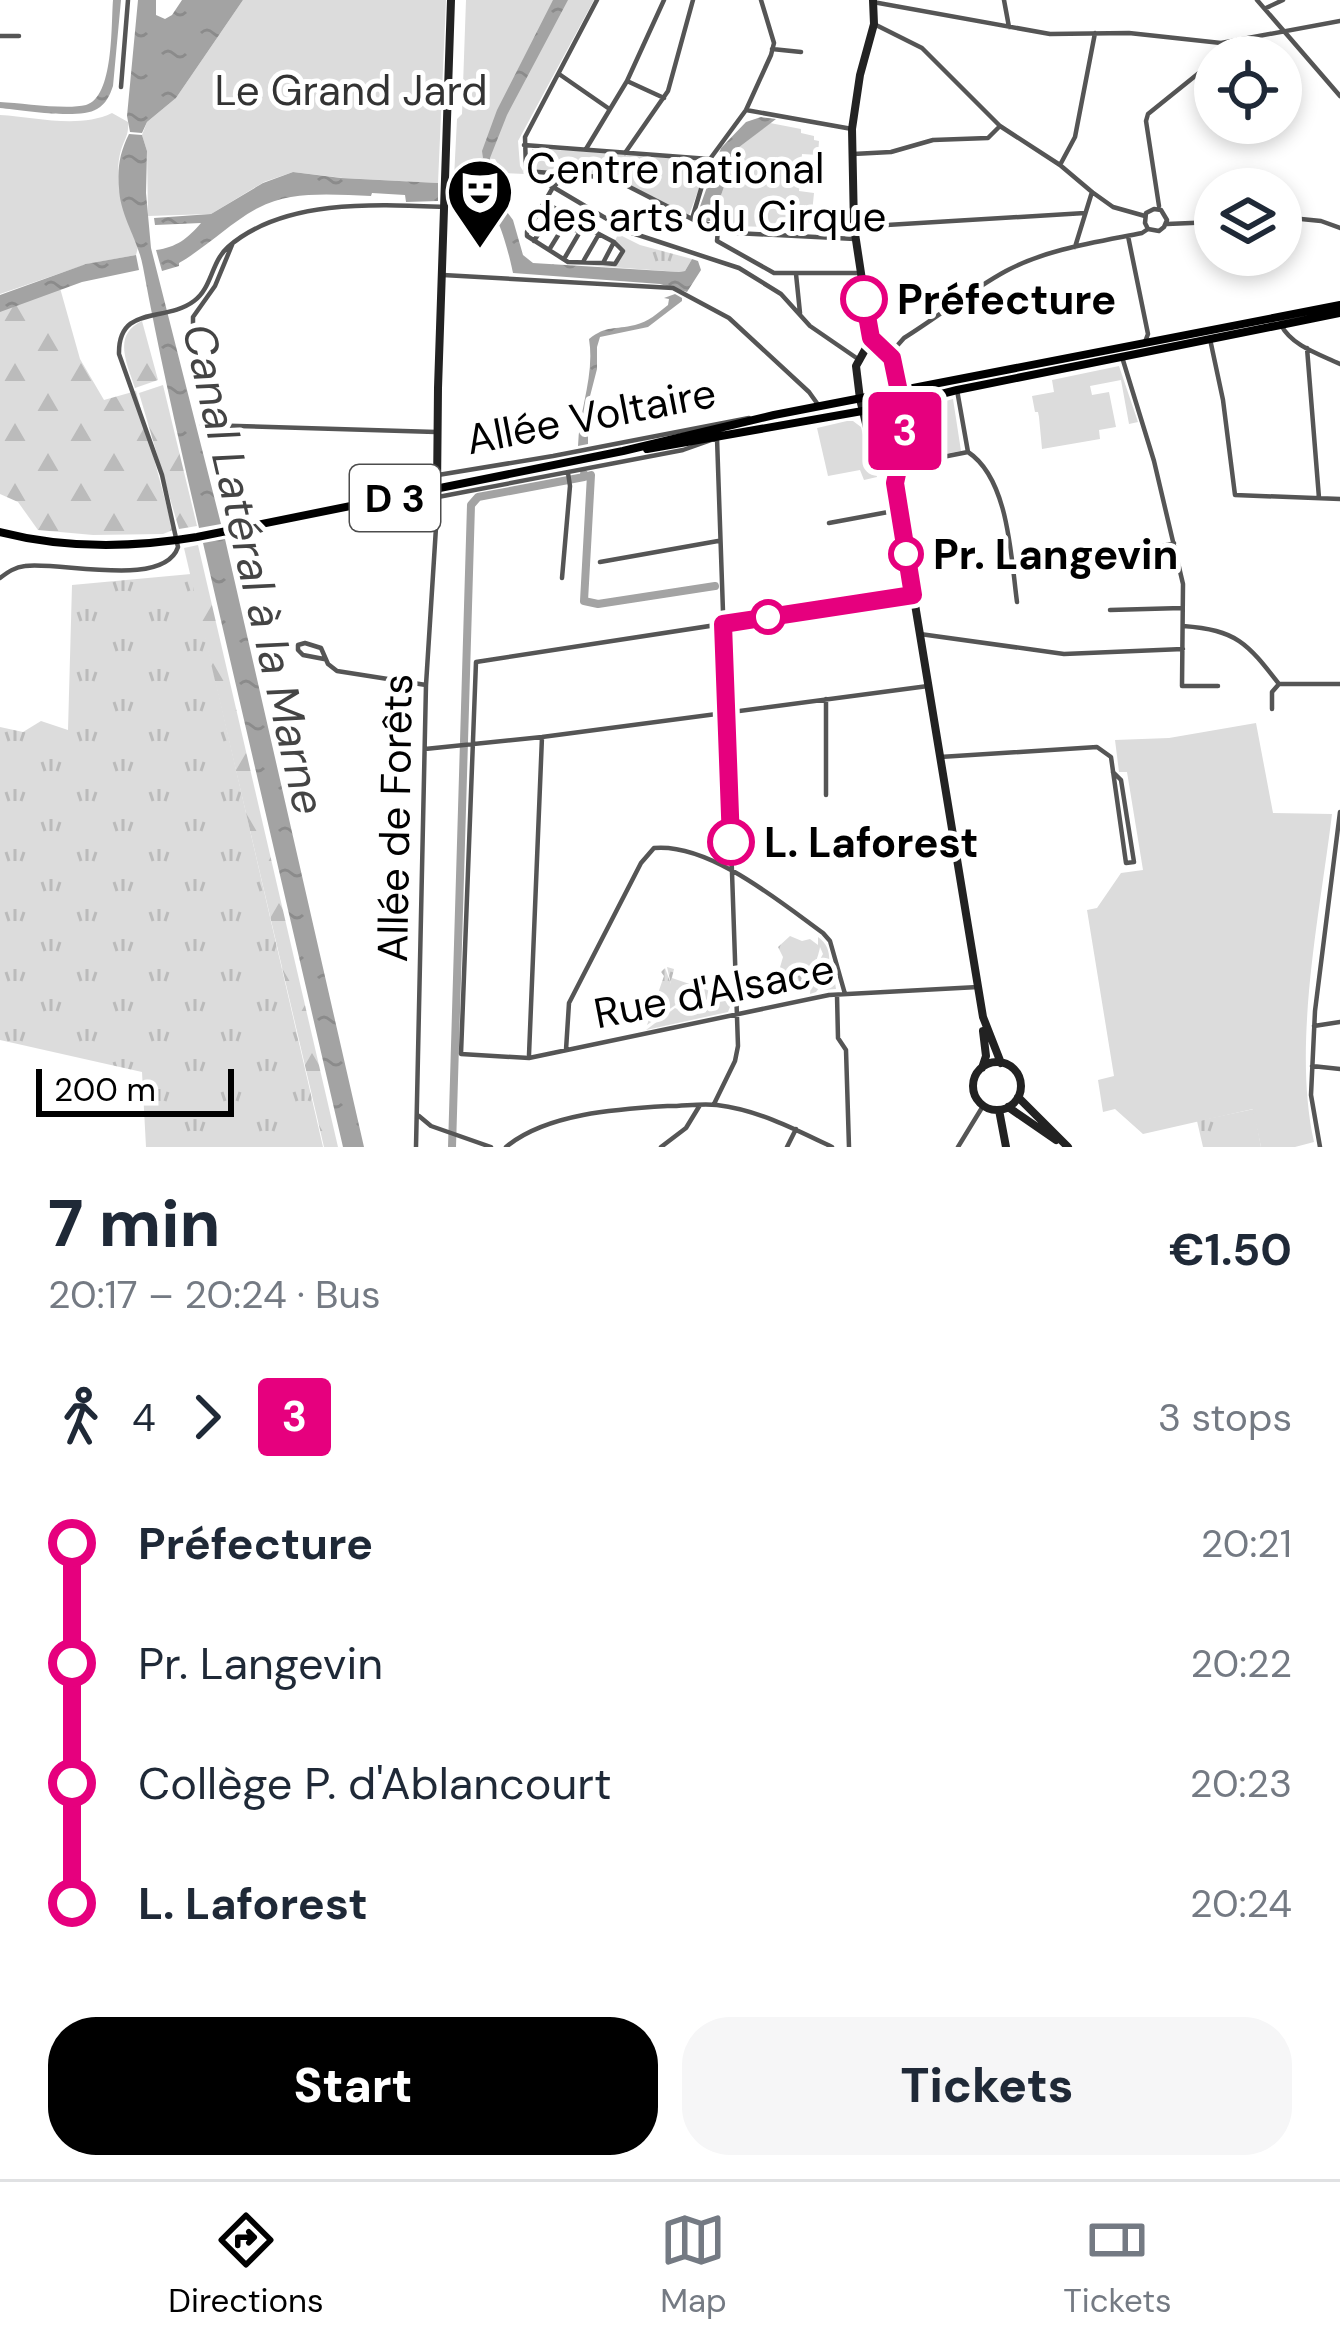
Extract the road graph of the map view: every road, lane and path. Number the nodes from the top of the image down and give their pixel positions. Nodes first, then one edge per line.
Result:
1 (128, 0) edge
2 (451, 0) edge
3 (597, 0) edge
4 (664, 0) edge
5 (693, 0) edge
6 (761, 0) edge
7 (1004, 0) edge
8 (1257, 0) edge
9 (1282, 0) edge
10 (873, 1) edge
11 (1264, 10) junction
12 (1340, 21) edge
13 (874, 24) junction
14 (1009, 27) junction
15 (1283, 30) junction
16 (1096, 33) junction
17 (0, 36) edge
18 (1259, 36) edge
19 (19, 37) dead end
20 (1194, 40) edge
21 (772, 49) junction
22 (801, 52) dead end
23 (559, 74) junction
24 (1194, 77) edge
25 (627, 81) junction
26 (121, 87) dead end
27 (1340, 96) edge
28 (664, 98) junction
29 (610, 110) junction
30 (746, 110) junction
31 (1000, 126) junction
32 (852, 129) junction
33 (524, 145) junction
34 (585, 150) junction
35 (625, 153) junction
36 (853, 154) junction
37 (710, 159) junction
38 (1060, 165) junction
39 (526, 171) junction
40 (555, 173) junction
41 (565, 174) junction
42 (552, 189) junction
43 (1092, 192) junction
44 (544, 202) junction
45 (443, 208) junction
46 (1157, 209) junction
47 (538, 213) junction
48 (1085, 213) junction
49 (549, 215) junction
50 (1145, 216) junction
51 (692, 219) junction
52 (1302, 219) edge
53 (1194, 223) edge
54 (564, 224) junction
55 (1166, 224) junction
56 (718, 227) junction
57 (854, 227) junction
58 (1340, 228) edge
59 (1148, 229) junction
60 (580, 230) junction
61 (599, 234) junction
62 (1128, 236) junction
63 (855, 239) junction
64 (534, 241) junction
65 (614, 242) junction
66 (233, 244) junction
67 (1075, 248) junction
68 (549, 250) junction
69 (564, 260) junction
70 (602, 262) junction
71 (582, 263) junction
72 (860, 273) junction
73 (796, 274) junction
74 (442, 275) junction
75 (1340, 309) edge
76 (800, 313) junction
77 (1280, 325) junction
78 (193, 331) dead end
79 (871, 338) junction
80 (1210, 339) junction
81 (1144, 344) junction
82 (1307, 348) junction
83 (890, 356) junction
84 (859, 357) junction
85 (1122, 357) junction
86 (1340, 364) edge
87 (957, 390) junction
88 (900, 392) junction
89 (860, 399) junction
90 (902, 404) junction
91 (819, 406) junction
92 (862, 411) junction
93 (754, 419) junction
94 (202, 425) dead end
95 (439, 432) junction
96 (717, 438) junction
97 (623, 452) junction
98 (968, 452) junction
99 (898, 460) junction
100 (883, 461) junction
101 (438, 475) junction
102 (568, 475) junction
103 (895, 483) junction
104 (438, 494) junction
105 (1319, 498) junction
106 (1340, 499) edge
107 (899, 510) junction
108 (829, 523) dead end
109 (0, 532) edge
110 (720, 541) junction
111 (1174, 543) junction
112 (1142, 552) dead end
113 (600, 562) dead end
114 (0, 578) edge
115 (562, 578) dead end
116 (913, 595) junction
117 (1016, 602) dead end
118 (1183, 604) junction
119 (1110, 610) dead end
120 (723, 624) junction
121 (1183, 626) junction
122 (920, 634) junction
123 (1183, 649) junction
124 (324, 658) dead end
125 (1280, 684) junction
126 (1340, 684) edge
127 (426, 685) junction
128 (928, 686) junction
129 (1218, 686) dead end
130 (826, 699) junction
131 (1272, 709) dead end
132 (725, 712) junction
133 (542, 737) junction
134 (472, 746) junction
135 (425, 749) junction
136 (940, 757) junction
137 (1113, 772) junction
138 (826, 795) dead end
139 (1340, 816) edge
140 (732, 869) junction
141 (978, 987) junction
142 (841, 994) junction
143 (737, 1017) junction
144 (983, 1017) junction
145 (1340, 1022) edge
146 (1314, 1026) junction
147 (566, 1050) junction
148 (529, 1058) junction
149 (1000, 1063) junction
150 (1312, 1066) junction
151 (982, 1068) junction
152 (1340, 1069) edge
153 (1018, 1096) junction
154 (714, 1104) junction
155 (700, 1105) junction
156 (983, 1106) junction
157 (1004, 1109) junction
158 (418, 1116) junction
159 (796, 1129) junction
160 (416, 1147) edge
161 (491, 1147) edge
162 (506, 1147) edge
163 (661, 1147) edge
164 (787, 1147) edge
165 (832, 1147) edge
166 (849, 1147) edge
167 (958, 1147) edge
168 (1006, 1147) edge
169 (1067, 1147) edge
170 (1320, 1147) edge

1 - 26 street
2 - 45 main road
3 - 23 street
4 - 25 street
5 - 28 street
6 - 21 street
7 - 14 street
8 - 11 street
9 - 11 street
10 - 13 main road
10 - 14 street
11 - 15 street
12 - 15 street
13 - 31 street
13 - 32 main road
14 - 16 street
15 - 18 street
15 - 27 street
16 - 20 street
16 - 38 street
17 - 19 street
21 - 22 street
21 - 30 street
23 - 29 street
23 - 33 street
24 - 46 street
25 - 28 street
25 - 29 street
28 - 35 street
29 - 34 street
30 - 32 street
30 - 37 street
31 - 36 street
31 - 38 street
32 - 36 main road
33 - 34 street
33 - 39 street
34 - 35 street
35 - 37 street
36 - 57 main road
37 - 51 street
38 - 43 street
39 - 40 street
39 - 42 street
40 - 41 street
40 - 42 street
41 - 42 street
41 - 51 street
42 - 44 street
42 - 76 street
43 - 48 street
43 - 50 street
44 - 47 street
44 - 49 street
44 - 54 street
45 - 66 street
45 - 74 main road
46 - 50 street
46 - 55 street
47 - 49 street
47 - 64 street
48 - 57 street
48 - 67 street
49 - 54 street
49 - 64 street
50 - 59 street
51 - 56 street
52 - 58 street
53 - 55 street
54 - 60 street
54 - 68 street
55 - 59 street
56 - 63 street
56 - 73 street
57 - 63 main road
59 - 62 street
60 - 61 street
60 - 69 street
61 - 65 street
61 - 71 street
62 - 67 street
62 - 81 street
63 - 72 main road
64 - 68 street
65 - 70 street
65 - 70 street
66 - 78 street
66 - 114 street
67 - 83 street
68 - 69 street
69 - 71 street
70 - 71 street
72 - 73 street
72 - 79 main road
73 - 76 street
74 - 91 street
74 - 95 main road
75 - 77 main road, D 3
75 - 81 main road, D 3
76 - 84 street
77 - 80 main road, D 3
77 - 82 street
79 - 83 main road
79 - 84 main road
80 - 85 main road, D 3
80 - 105 street
81 - 88 main road, D 3
82 - 86 street
82 - 105 street
83 - 84 main road
83 - 88 main road
84 - 89 main road
85 - 87 main road, D 3
85 - 111 street
87 - 90 main road, D 3
87 - 98 street
88 - 89 main road, D 3
88 - 90 main road
89 - 91 main road, Allée Voltaire / D 3
89 - 92 main road
90 - 92 main road, D 3
90 - 99 main road
91 - 93 main road, Allée Voltaire / D 3
92 - 96 main road, Allée Voltaire / D 3
92 - 100 main road
93 - 97 main road, Allée Voltaire / D 3
93 - 101 street, Allée Voltaire
94 - 95 street
95 - 101 main road
96 - 97 main road, Allée Voltaire / D 3
96 - 102 street, Allée Voltaire
96 - 110 street
97 - 109 main road, D 3
98 - 99 street
98 - 117 street
99 - 100 main road
99 - 103 main road
100 - 103 main road
101 - 104 main road
102 - 104 street, Allée Voltaire
102 - 115 street
103 - 107 main road
104 - 127 street, Allée de Forêts
105 - 106 street
107 - 108 street
107 - 116 main road
110 - 113 street
110 - 120 street
111 - 112 street
111 - 118 street
116 - 120 street
116 - 122 main road
118 - 119 street
118 - 121 street
120 - 132 street
120 - 134 street
121 - 123 street
121 - 125 street
122 - 123 street
122 - 128 main road
123 - 129 street
124 - 127 street
125 - 126 street
125 - 131 street
127 - 135 street, Allée de Forêts
128 - 130 street
128 - 136 main road
130 - 132 street
130 - 138 street
132 - 133 street
132 - 140 street
133 - 134 street
133 - 148 street
134 - 135 street
134 - 148 street, Rue d'Alsace
135 - 158 street, Allée de Forêts
136 - 137 street
136 - 141 main road
137 - 137 street
139 - 146 street
140 - 142 street
140 - 143 street
140 - 147 street
141 - 142 street, Rue d'Alsace
141 - 144 main road
142 - 143 street, Rue d'Alsace
142 - 166 street
143 - 147 street, Rue d'Alsace
143 - 154 street
144 - 149 main road
144 - 151 main road
145 - 146 street
146 - 150 street
147 - 148 street, Rue d'Alsace
149 - 151 main road
149 - 153 main road
150 - 152 street
150 - 170 street
151 - 156 main road
153 - 157 main road
153 - 169 main road
154 - 155 street
154 - 159 street
155 - 162 street
155 - 163 street
156 - 157 main road
156 - 167 street
157 - 168 main road
157 - 169 main road
158 - 160 street, Allée de Forêts
158 - 161 street
159 - 164 street
159 - 165 street

